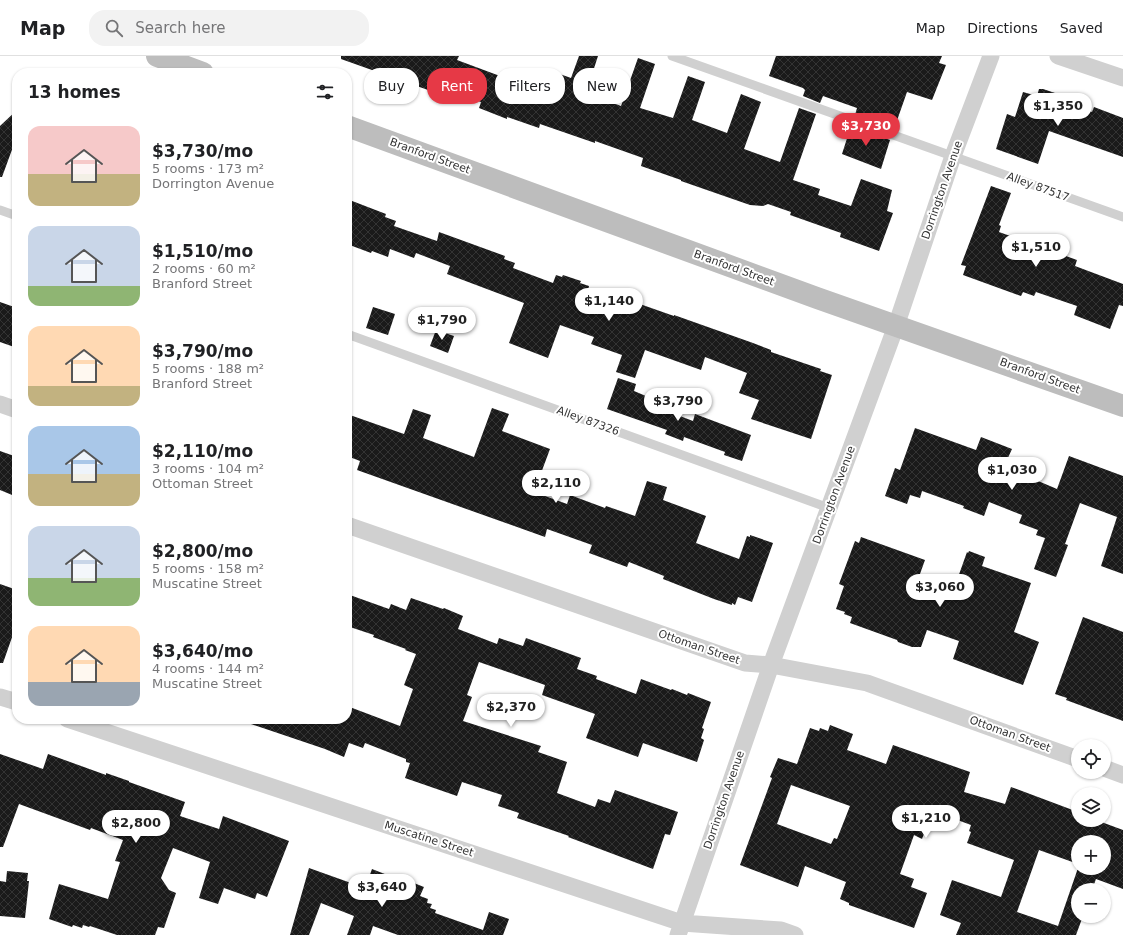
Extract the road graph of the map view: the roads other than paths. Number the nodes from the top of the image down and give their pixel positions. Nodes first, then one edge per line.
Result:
1 (157, 56) edge
2 (672, 56) edge
3 (991, 56) edge
4 (1058, 56) edge
5 (189, 68) edge
6 (1123, 78) edge
7 (352, 128) edge
8 (953, 156) junction
9 (0, 210) edge
10 (12, 214) edge
11 (1123, 217) edge
12 (896, 326) junction
13 (352, 336) edge
14 (0, 404) edge
15 (1123, 406) edge
16 (12, 408) edge
17 (829, 508) junction
18 (352, 527) edge
19 (771, 665) junction
20 (0, 697) edge
21 (12, 701) edge
22 (82, 724) edge
23 (1071, 756) edge
24 (1111, 771) edge
25 (1123, 775) edge
26 (680, 929) edge
27 (795, 935) edge

1 - 5 main road
2 - 8 lane, Alley 87517
3 - 8 street, Dorrington Avenue
4 - 6 street
7 - 12 main road, Branford Street
8 - 11 lane, Alley 87517
8 - 12 street, Dorrington Avenue
9 - 10 lane
12 - 15 main road, Branford Street
12 - 17 street, Dorrington Avenue
13 - 17 lane, Alley 87326
14 - 16 street
17 - 19 street, Dorrington Avenue
18 - 19 street, Ottoman Street
19 - 23 street, Ottoman Street
19 - 26 street, Dorrington Avenue
20 - 21 street
22 - 26 street, Muscatine Street
24 - 25 street
26 - 27 street, Muscatine Street

